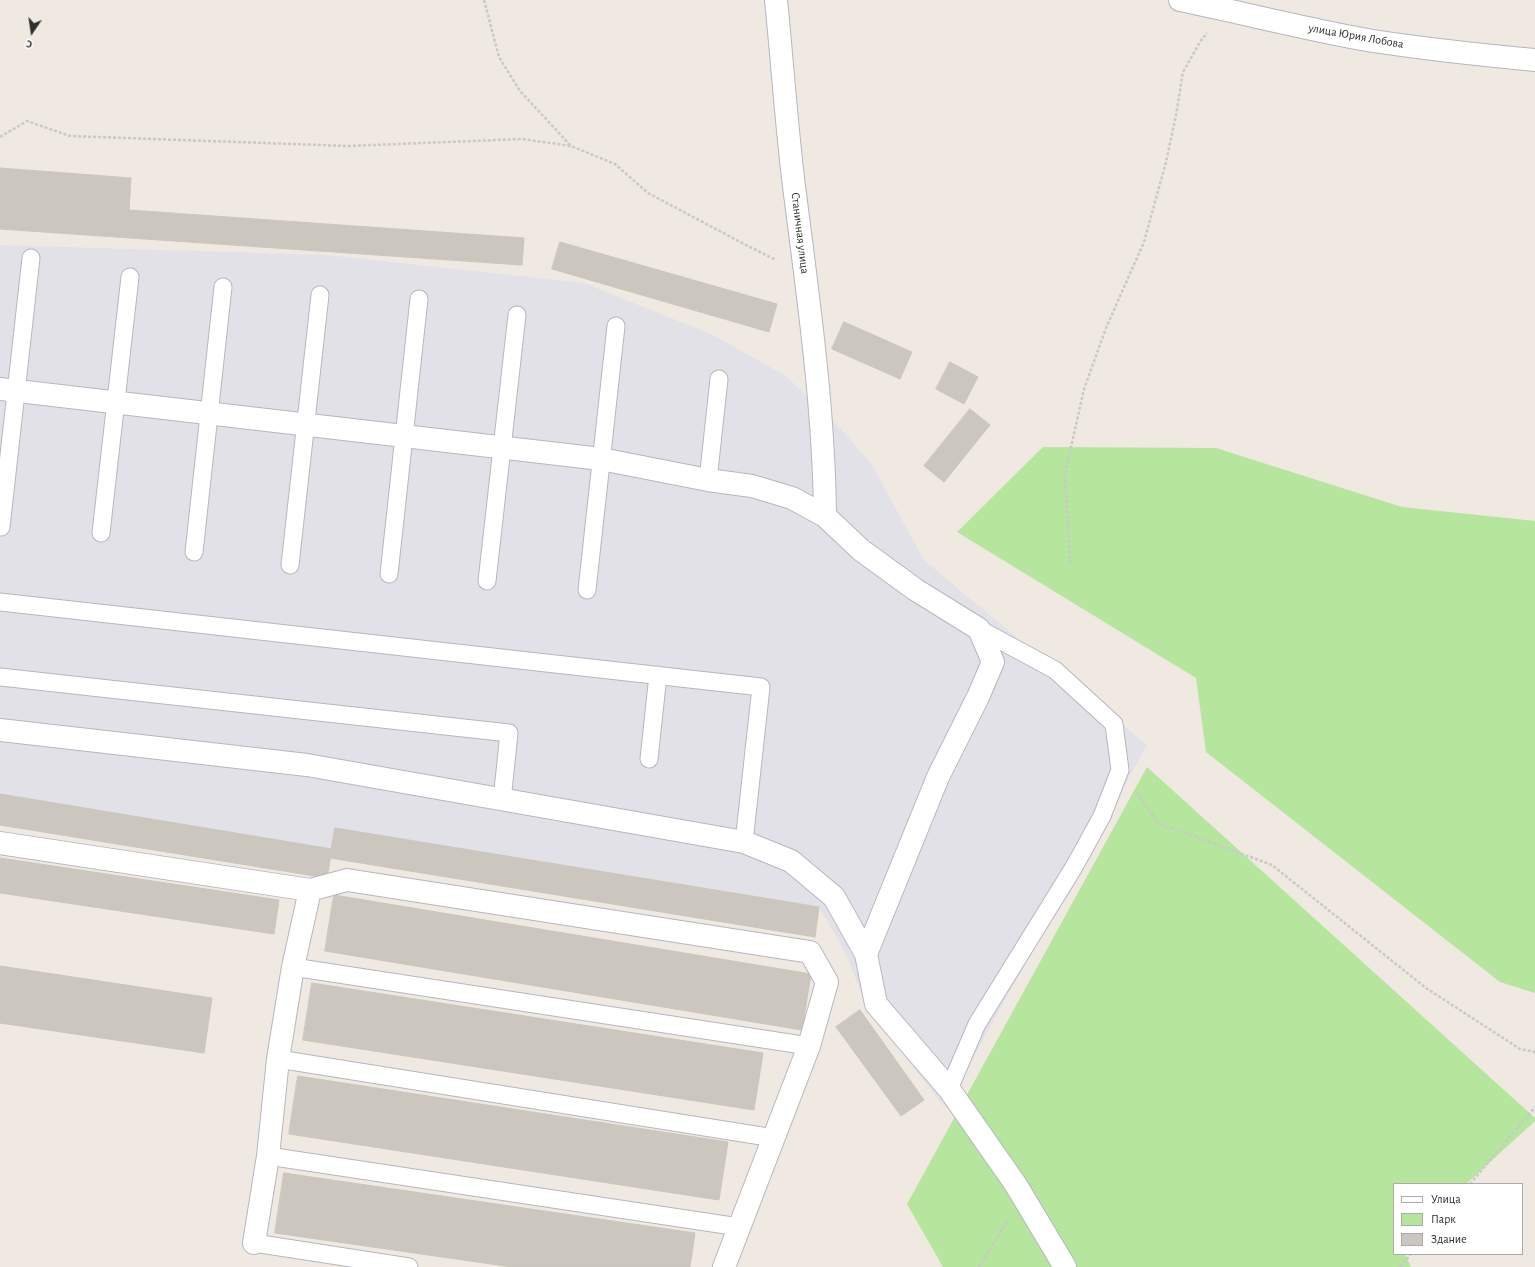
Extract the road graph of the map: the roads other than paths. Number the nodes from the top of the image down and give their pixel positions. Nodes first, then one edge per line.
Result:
1 (776, 0) edge
2 (1180, 0) edge
3 (1226, 5) edge
4 (1535, 60) edge
5 (31, 258) dead end
6 (130, 277) dead end
7 (223, 287) dead end
8 (320, 295) dead end
9 (419, 299) dead end
10 (517, 315) dead end
11 (616, 326) dead end
12 (719, 379) dead end
13 (8, 389) edge
14 (116, 402) junction
15 (209, 413) junction
16 (306, 424) junction
17 (404, 435) junction
18 (502, 447) junction
19 (601, 458) junction
20 (708, 480) junction
21 (825, 516) junction
22 (1, 528) dead end
23 (101, 533) dead end
24 (194, 552) dead end
25 (290, 565) dead end
26 (389, 574) dead end
27 (488, 581) dead end
28 (587, 590) dead end
29 (0, 602) edge
30 (979, 629) junction
31 (658, 675) junction
32 (0, 677) edge
33 (0, 730) edge
34 (649, 759) dead end
35 (502, 800) junction
36 (744, 842) junction
37 (0, 843) edge
38 (310, 890) junction
39 (866, 954) junction
40 (293, 967) junction
41 (809, 1046) junction
42 (278, 1059) junction
43 (949, 1089) junction
44 (774, 1138) junction
45 (268, 1156) junction
46 (739, 1227) junction
47 (254, 1243) joint
48 (409, 1267) edge
49 (724, 1267) edge
50 (1065, 1267) edge

1 - 21 street, Станичная улица
2 - 3 street, улица Юрия Лобова
3 - 4 street, улица Юрия Лобова
5 - 13 lane
6 - 14 lane
7 - 15 lane
8 - 16 lane
9 - 17 lane
10 - 18 lane
11 - 19 lane
12 - 20 lane
13 - 14 street
13 - 22 lane
14 - 15 street
14 - 23 lane
15 - 16 street
15 - 24 lane
16 - 17 street
16 - 25 lane
17 - 18 street
17 - 26 lane
18 - 19 street
18 - 27 lane
19 - 20 street
19 - 28 lane
20 - 21 street
21 - 30 street
29 - 31 lane
30 - 39 street
30 - 43 lane
31 - 34 lane
31 - 36 lane
32 - 35 lane
33 - 35 street
35 - 36 street
36 - 39 street
37 - 38 street
38 - 40 street
38 - 41 street
39 - 43 street
40 - 41 lane
40 - 42 street
41 - 44 street
42 - 44 lane
42 - 45 street
43 - 50 street
44 - 46 street
45 - 46 lane
45 - 47 street
46 - 49 street
47 - 48 lane

